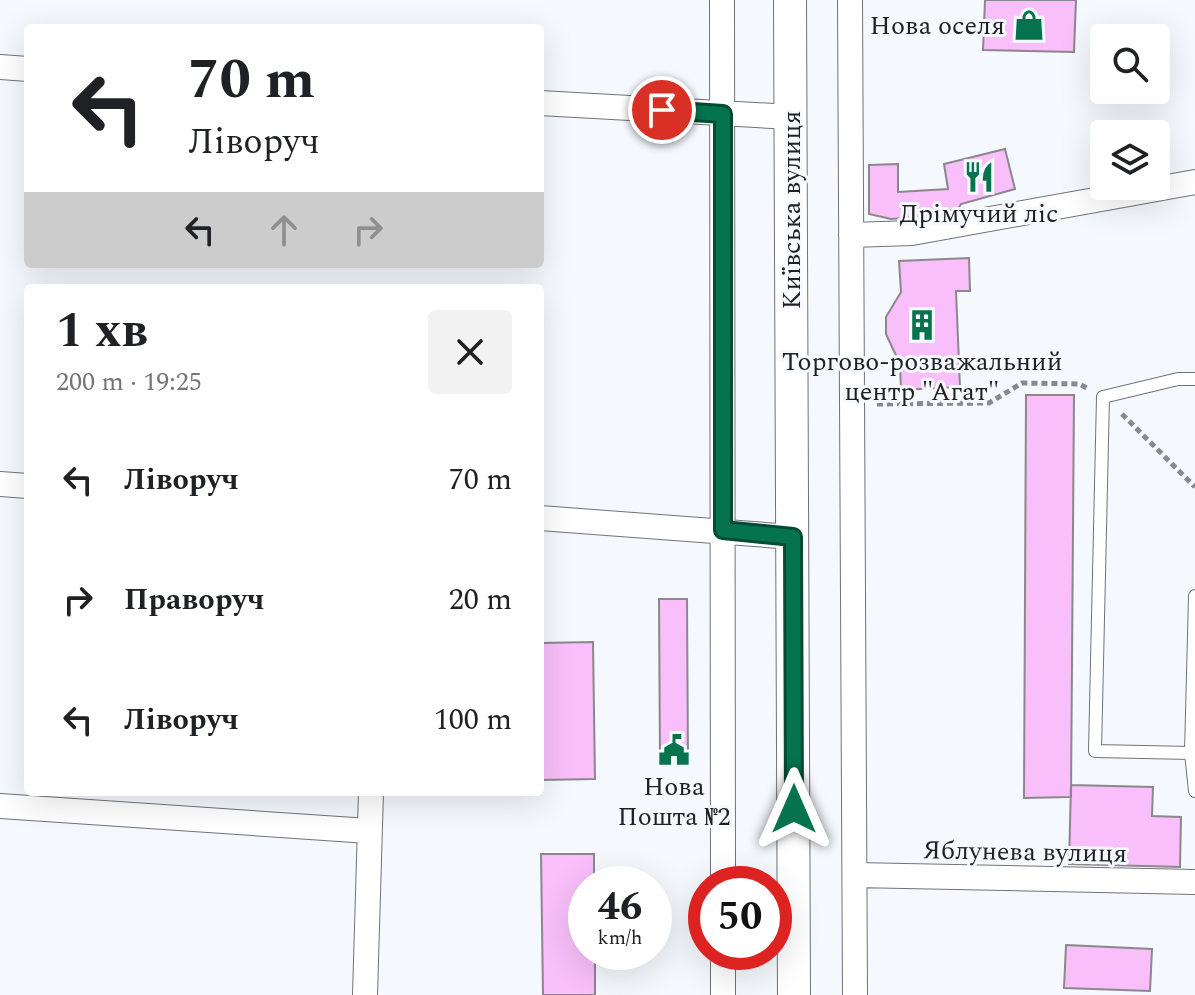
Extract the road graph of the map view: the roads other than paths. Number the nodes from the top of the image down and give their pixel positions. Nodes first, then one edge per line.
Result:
1 (722, 0) edge
2 (790, 0) edge
3 (850, 0) edge
4 (0, 67) edge
5 (24, 69) edge
6 (544, 103) edge
7 (723, 114) junction
8 (791, 117) junction
9 (1195, 182) edge
10 (851, 235) junction
11 (1195, 379) edge
12 (0, 484) edge
13 (24, 486) edge
14 (544, 518) edge
15 (723, 530) junction
16 (793, 537) junction
17 (1195, 596) edge
18 (1191, 753) junction
19 (1195, 791) edge
20 (371, 796) edge
21 (0, 806) edge
22 (369, 831) junction
23 (723, 866) edge
24 (855, 875) junction
25 (1195, 882) edge
26 (723, 970) edge
27 (365, 995) edge
28 (723, 995) edge
29 (794, 995) edge
30 (855, 995) edge

1 - 7 street
2 - 8 main road, Київська вулиця
3 - 10 street
4 - 5 street
6 - 7 street
7 - 8 street
7 - 15 street
8 - 16 main road, Київська вулиця
9 - 10 street
10 - 24 street
11 - 18 lane
12 - 13 street
14 - 15 street
15 - 16 street
15 - 23 street
16 - 29 main road, Київська вулиця
17 - 18 lane
18 - 19 lane
20 - 22 street
21 - 22 street
22 - 27 street
24 - 25 street, Яблунева вулиця
24 - 30 street
26 - 28 street

